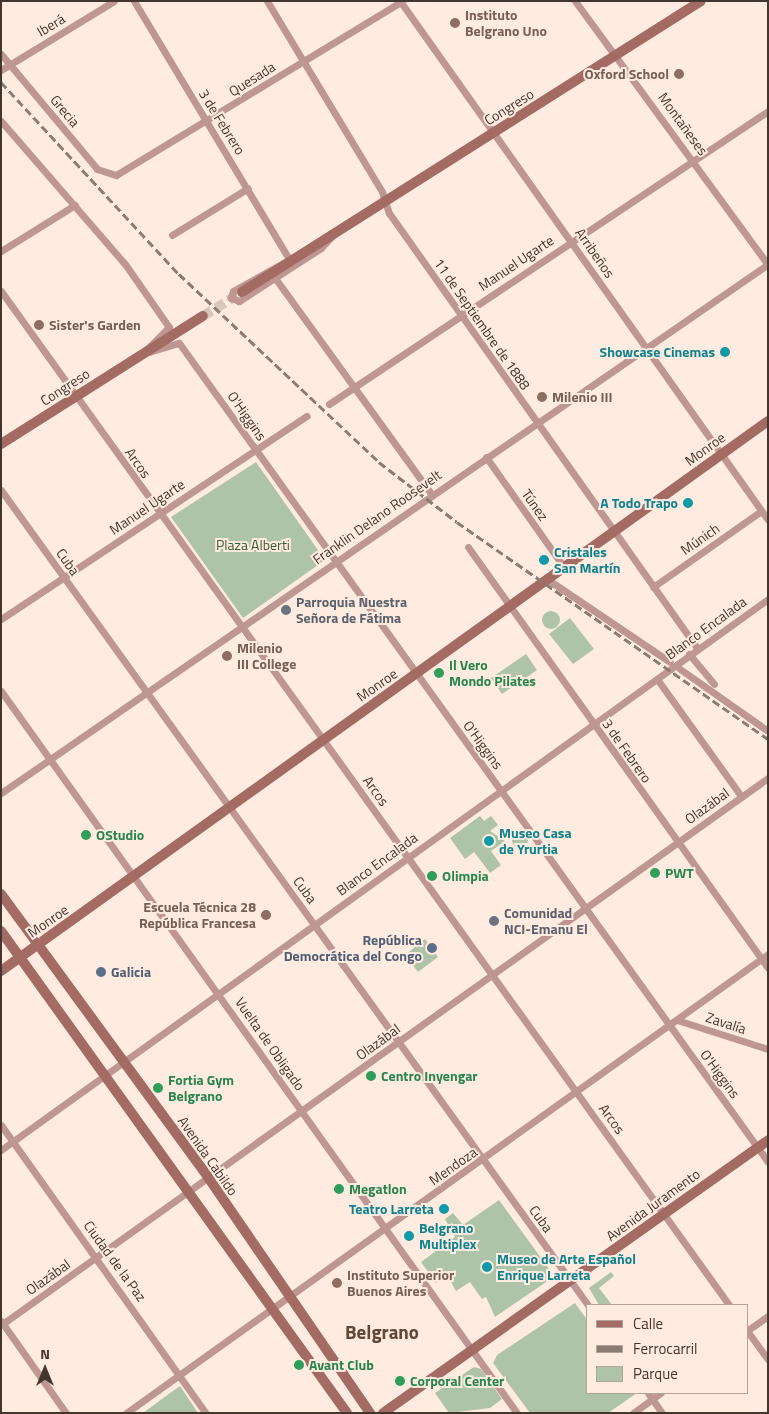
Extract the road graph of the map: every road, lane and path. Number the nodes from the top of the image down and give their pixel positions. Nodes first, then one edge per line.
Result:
1 (114, 1) edge
2 (134, 1) edge
3 (267, 1) edge
4 (401, 1) edge
5 (576, 1) edge
6 (701, 1) edge
7 (1, 54) edge
8 (618, 55) junction
9 (303, 62) junction
10 (10, 64) junction
11 (1, 70) edge
12 (768, 111) edge
13 (1, 121) edge
14 (206, 122) junction
15 (495, 133) junction
16 (694, 160) junction
17 (116, 175) joint
18 (248, 188) junction
19 (385, 203) junction
20 (75, 205) junction
21 (172, 235) dead end
22 (332, 236) junction
23 (571, 241) junction
24 (1, 251) edge
25 (288, 257) junction
26 (768, 264) edge
27 (275, 278) junction
28 (1, 291) edge
29 (242, 292) tunnel mouth
30 (460, 314) junction
31 (204, 316) tunnel mouth
32 (179, 343) joint
33 (646, 347) junction
34 (144, 353) junction
35 (353, 386) junction
36 (76, 397) junction
37 (329, 404) dead end
38 (307, 416) dead end
39 (768, 421) edge
40 (537, 422) junction
41 (1, 444) edge
42 (255, 450) junction
43 (722, 454) junction
44 (486, 457) junction
45 (1, 490) edge
46 (432, 495) junction
47 (761, 511) junction
48 (160, 514) junction
49 (768, 520) edge
50 (614, 531) junction
51 (468, 547) dead end
52 (335, 561) junction
53 (564, 567) junction
54 (64, 578) junction
55 (547, 580) junction
56 (653, 587) junction
57 (768, 599) edge
58 (509, 607) junction
59 (1, 619) edge
60 (241, 628) junction
61 (697, 648) junction
62 (689, 654) junction
63 (670, 662) dead end
64 (680, 670) dead end
65 (416, 674) junction
66 (657, 679) junction
67 (714, 684) dead end
68 (1, 691) edge
69 (146, 693) junction
70 (594, 725) junction
71 (768, 731) edge
72 (323, 740) junction
73 (50, 759) junction
74 (768, 778) edge
75 (501, 792) junction
76 (1, 793) edge
77 (741, 796) junction
78 (230, 807) junction
79 (676, 843) junction
80 (408, 858) junction
81 (134, 877) junction
82 (1, 894) edge
83 (585, 909) junction
84 (315, 925) junction
85 (1, 931) edge
86 (38, 944) junction
87 (768, 954) edge
88 (21, 957) junction
89 (761, 959) junction
90 (768, 968) edge
91 (1, 971) edge
92 (492, 975) junction
93 (219, 994) junction
94 (678, 1020) junction
95 (669, 1026) junction
96 (398, 1043) junction
97 (768, 1049) edge
98 (125, 1062) junction
99 (107, 1075) junction
100 (578, 1092) junction
101 (302, 1112) junction
102 (1, 1125) edge
103 (768, 1140) edge
104 (13, 1142) junction
105 (758, 1148) junction
106 (1, 1150) edge
107 (482, 1160) junction
108 (768, 1162) edge
109 (208, 1178) junction
110 (189, 1191) junction
111 (666, 1214) junction
112 (385, 1228) junction
113 (97, 1258) junction
114 (571, 1281) junction
115 (291, 1297) junction
116 (587, 1304) edge
117 (728, 1304) edge
118 (273, 1310) junction
119 (768, 1316) edge
120 (2, 1323) edge
121 (749, 1330) edge
122 (749, 1332) edge
123 (474, 1350) junction
124 (768, 1360) edge
125 (179, 1374) junction
126 (650, 1396) edge
127 (66, 1413) edge
128 (126, 1413) edge
129 (206, 1413) edge
130 (347, 1413) edge
131 (370, 1413) edge
132 (382, 1413) edge
133 (517, 1413) edge
134 (633, 1413) edge
135 (662, 1413) edge

1 - 10 street, Iberá
2 - 14 street, 3 de Febrero
3 - 9 street, 11 de Septiembre de 1888
4 - 9 street, Quesada
4 - 15 street, Arribeños
5 - 8 street, Montañeses
6 - 8 main road, Congreso
7 - 10 street, Grecia
8 - 15 main road, Congreso
8 - 16 street, Montañeses
9 - 14 street, Quesada
9 - 19 street, 11 de Septiembre de 1888
10 - 11 street, Iberá
10 - 17 street, Grecia
12 - 16 street, Manuel Ugarte
13 - 20 street
14 - 17 street, Quesada
14 - 18 street, 3 de Febrero
15 - 19 main road, Congreso
15 - 23 street, Arribeños
16 - 23 street, Manuel Ugarte
16 - 26 street, Montañeses
18 - 21 street
18 - 25 street, 3 de Febrero
19 - 22 main road, Congreso
19 - 30 street, 11 de Septiembre de 1888
20 - 24 street
20 - 34 street, Congreso
22 - 25 street, Congreso
22 - 27 street, Congreso
22 - 29 main road, Congreso
23 - 30 street, Manuel Ugarte
23 - 33 street, Arribeños
25 - 27 street, Congreso
26 - 33 street, Franklin Delano Roosevelt
27 - 35 street
28 - 36 street, Arcos
30 - 35 street, Manuel Ugarte
30 - 40 street, 11 de Septiembre de 1888
31 - 34 main road, Congreso
32 - 34 street, Congreso
32 - 42 street, O'Higgins
33 - 40 street, Franklin Delano Roosevelt
33 - 43 street, Arribeños
34 - 36 main road, Congreso
35 - 37 street, Manuel Ugarte
35 - 46 street
36 - 41 main road, Congreso
36 - 48 street, Arcos
38 - 42 street, Manuel Ugarte
39 - 43 main road, Monroe
40 - 44 street, Franklin Delano Roosevelt
40 - 50 street, 11 de Septiembre de 1888
42 - 48 street, Manuel Ugarte
42 - 52 street, O'Higgins
43 - 47 street, Arribeños
43 - 50 main road, Monroe
44 - 46 street, Franklin Delano Roosevelt
44 - 53 street, Túnez
45 - 54 street, Cuba
46 - 52 street, Franklin Delano Roosevelt
47 - 49 street, Arribeños
47 - 56 street, Múnich
48 - 54 street, Manuel Ugarte
48 - 60 street, Arcos
50 - 53 main road, Monroe
50 - 56 street, 11 de Septiembre de 1888
51 - 58 street, 3 de Febrero
52 - 60 street, Franklin Delano Roosevelt
52 - 65 street, O'Higgins
53 - 55 main road, Monroe
54 - 59 street, Manuel Ugarte
54 - 69 street, Cuba
55 - 58 main road, Monroe
55 - 63 street
56 - 61 street, 11 de Septiembre de 1888
57 - 61 street, Blanco Encalada
58 - 65 main road, Monroe
58 - 70 street, 3 de Febrero
60 - 69 street, Franklin Delano Roosevelt
60 - 72 street, Arcos
61 - 62 street, Blanco Encalada
62 - 66 street, Blanco Encalada
62 - 67 street
64 - 71 street
65 - 72 main road, Monroe
65 - 75 street, O'Higgins
66 - 70 street, Blanco Encalada
66 - 77 street
68 - 73 street, Vuelta de Obligado
69 - 73 street, Franklin Delano Roosevelt
69 - 78 street, Cuba
70 - 75 street, Blanco Encalada
70 - 79 street, 3 de Febrero
72 - 78 main road, Monroe
72 - 80 street, Arcos
73 - 76 street, Franklin Delano Roosevelt
73 - 81 street, Vuelta de Obligado
74 - 77 street, Olazábal
75 - 80 street, Blanco Encalada
75 - 83 street, O'Higgins
77 - 79 street, Olazábal
78 - 81 main road, Monroe
78 - 84 street, Cuba
79 - 83 street, Olazábal
79 - 89 street, 3 de Febrero
80 - 84 street, Blanco Encalada
80 - 92 street, Arcos
81 - 86 main road, Monroe
81 - 93 street, Vuelta de Obligado
82 - 86 main road, Avenida Cabildo
83 - 92 street, Olazábal
83 - 95 street, O'Higgins
84 - 93 street, Blanco Encalada
84 - 96 street, Cuba
85 - 88 main road
86 - 88 main road, Monroe
86 - 98 main road, Avenida Cabildo
87 - 89 street, Mendoza
88 - 91 main road, Monroe
88 - 99 main road
89 - 90 street, 3 de Febrero
89 - 94 street, Mendoza
92 - 96 street, Olazábal
92 - 100 street, Arcos
93 - 98 street, Blanco Encalada
93 - 101 street, Vuelta de Obligado
94 - 95 street, Mendoza
94 - 97 street, Zavalía
95 - 100 street, Mendoza
95 - 105 street, O'Higgins
96 - 101 street, Olazábal
96 - 107 street, Cuba
98 - 99 street, Blanco Encalada
98 - 109 main road, Avenida Cabildo
99 - 104 street, Blanco Encalada
99 - 110 main road
100 - 107 street, Mendoza
100 - 111 street, Arcos
101 - 109 street, Olazábal
101 - 112 street, Vuelta de Obligado
102 - 104 street, Ciudad de la Paz
103 - 105 main road, Avenida Juramento
104 - 106 street, Blanco Encalada
104 - 113 street, Ciudad de la Paz
105 - 108 street, O'Higgins
105 - 111 main road, Avenida Juramento
107 - 112 street, Mendoza
107 - 114 street, Cuba
109 - 110 street, Olazábal
109 - 115 main road, Avenida Cabildo
110 - 113 street, Olazábal
110 - 118 main road
111 - 114 main road, Avenida Juramento
111 - 117 street, Arcos
112 - 115 street, Mendoza
112 - 123 street, Vuelta de Obligado
113 - 120 street, Olazábal
113 - 125 street, Ciudad de la Paz
114 - 116 street, Cuba
114 - 123 main road, Avenida Juramento
115 - 118 street, Mendoza
115 - 131 main road, Avenida Cabildo
118 - 125 street, Mendoza
118 - 130 main road
119 - 121 street
120 - 127 street
122 - 124 street
123 - 132 main road, Avenida Juramento
123 - 133 street, Vuelta de Obligado
125 - 128 street, Mendoza
125 - 129 street, Ciudad de la Paz
126 - 134 street
126 - 135 street

